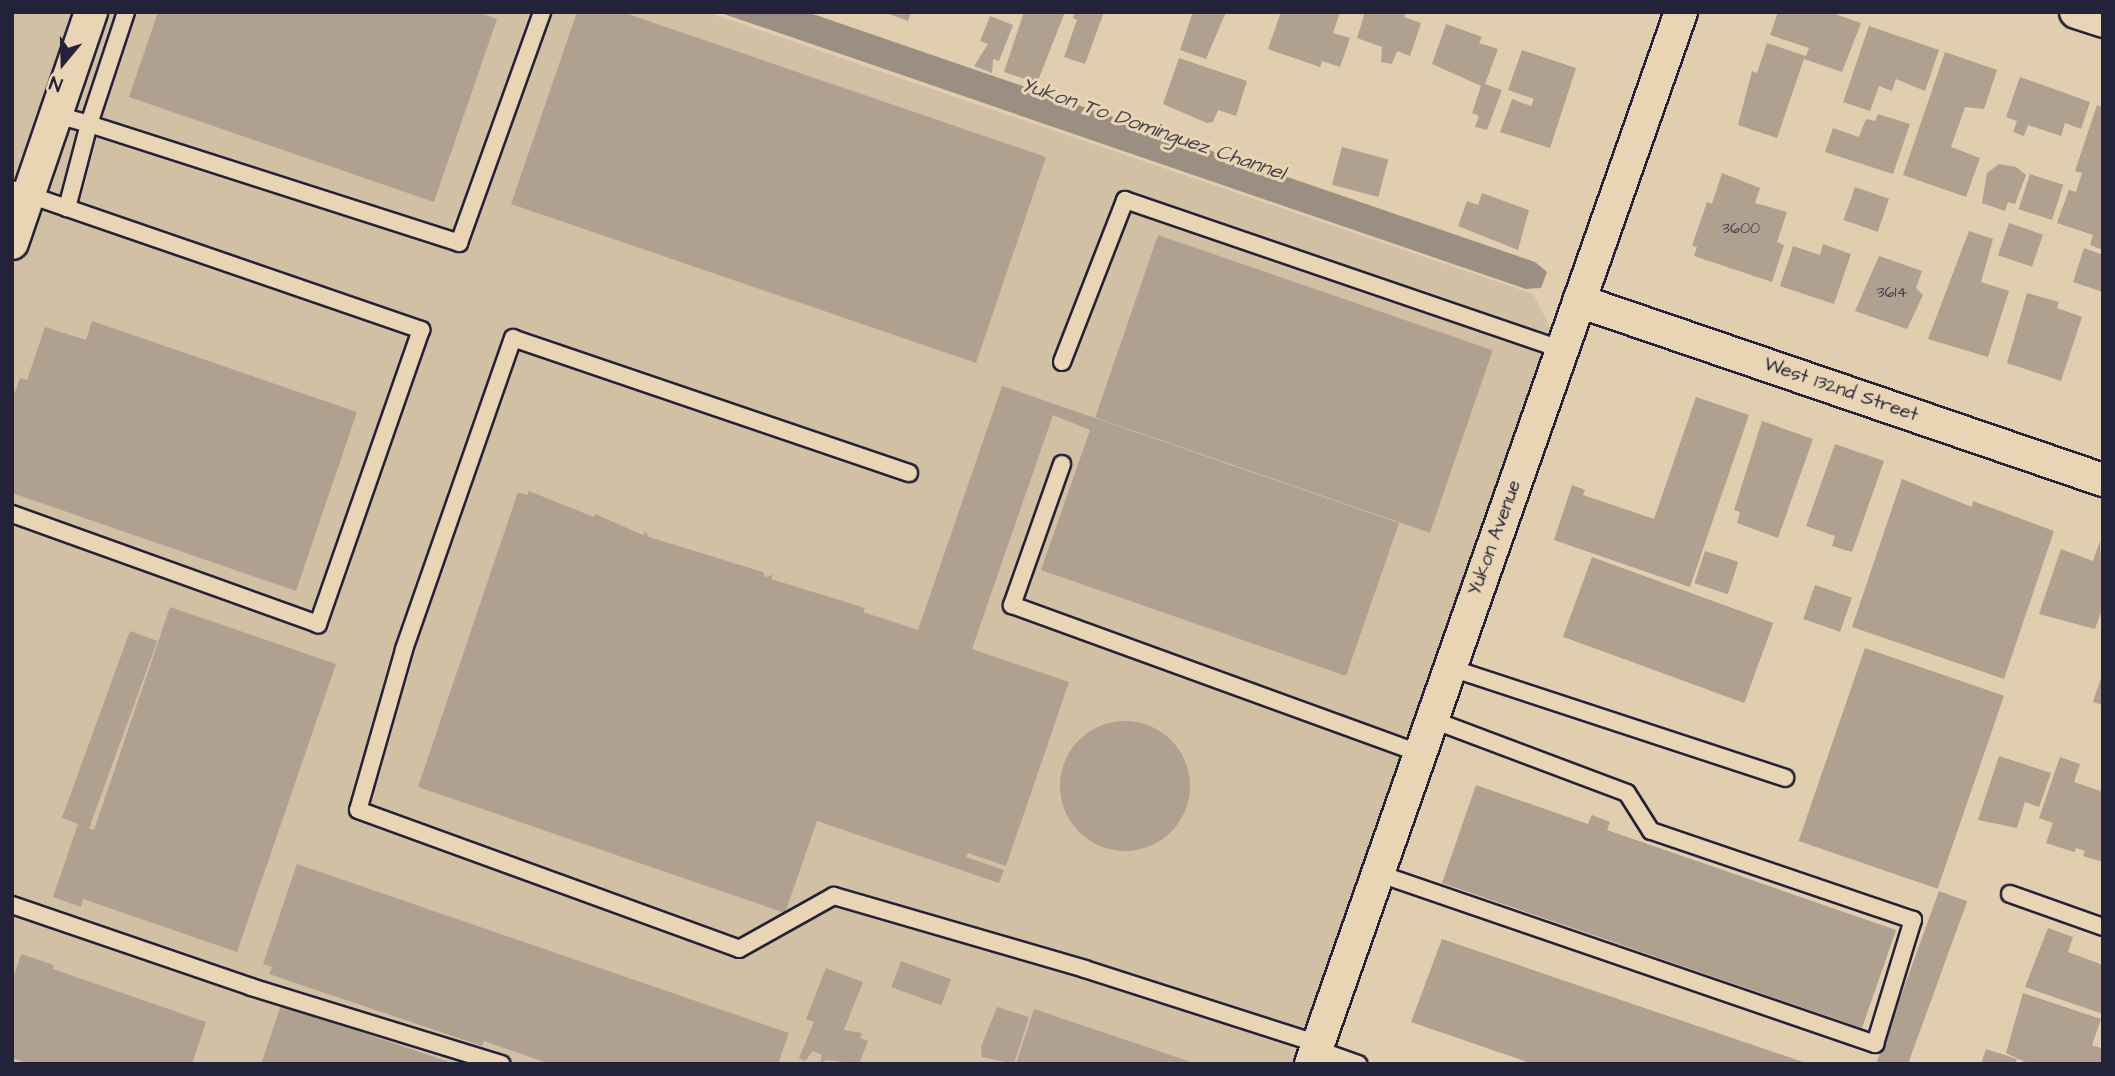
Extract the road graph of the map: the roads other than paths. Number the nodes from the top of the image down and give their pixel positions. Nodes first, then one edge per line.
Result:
1 (91, 12) edge
2 (126, 12) edge
3 (542, 12) edge
4 (2076, 12) edge
5 (1673, 14) edge
6 (2103, 21) edge
7 (56, 115) junction
8 (89, 124) junction
9 (21, 192) edge
10 (66, 208) junction
11 (12, 243) edge
12 (1580, 300) junction
13 (1563, 350) junction
14 (1062, 362) dead end
15 (1062, 464) dead end
16 (909, 473) dead end
17 (2103, 480) edge
18 (12, 514) edge
19 (1448, 667) junction
20 (1430, 719) junction
21 (1419, 752) junction
22 (1786, 778) dead end
23 (1377, 873) junction
24 (2010, 894) dead end
25 (12, 905) edge
26 (2103, 927) edge
27 (1315, 1052) edge
28 (500, 1064) edge
29 (1358, 1064) edge

1 - 7 street
2 - 8 lane
3 - 8 lane
4 - 6 street
5 - 12 street, Yukon Avenue
7 - 8 lane
7 - 9 street
8 - 10 lane
9 - 10 lane
9 - 11 street
10 - 18 lane
12 - 13 street, Yukon Avenue
12 - 17 street, West 132nd Street
13 - 14 lane
13 - 19 street, Yukon Avenue
15 - 21 lane
16 - 27 lane
19 - 20 street, Yukon Avenue
19 - 22 lane
20 - 21 street, Yukon Avenue
20 - 23 lane
21 - 23 street, Yukon Avenue
23 - 27 street, Yukon Avenue
24 - 26 lane
25 - 28 lane
27 - 29 lane

